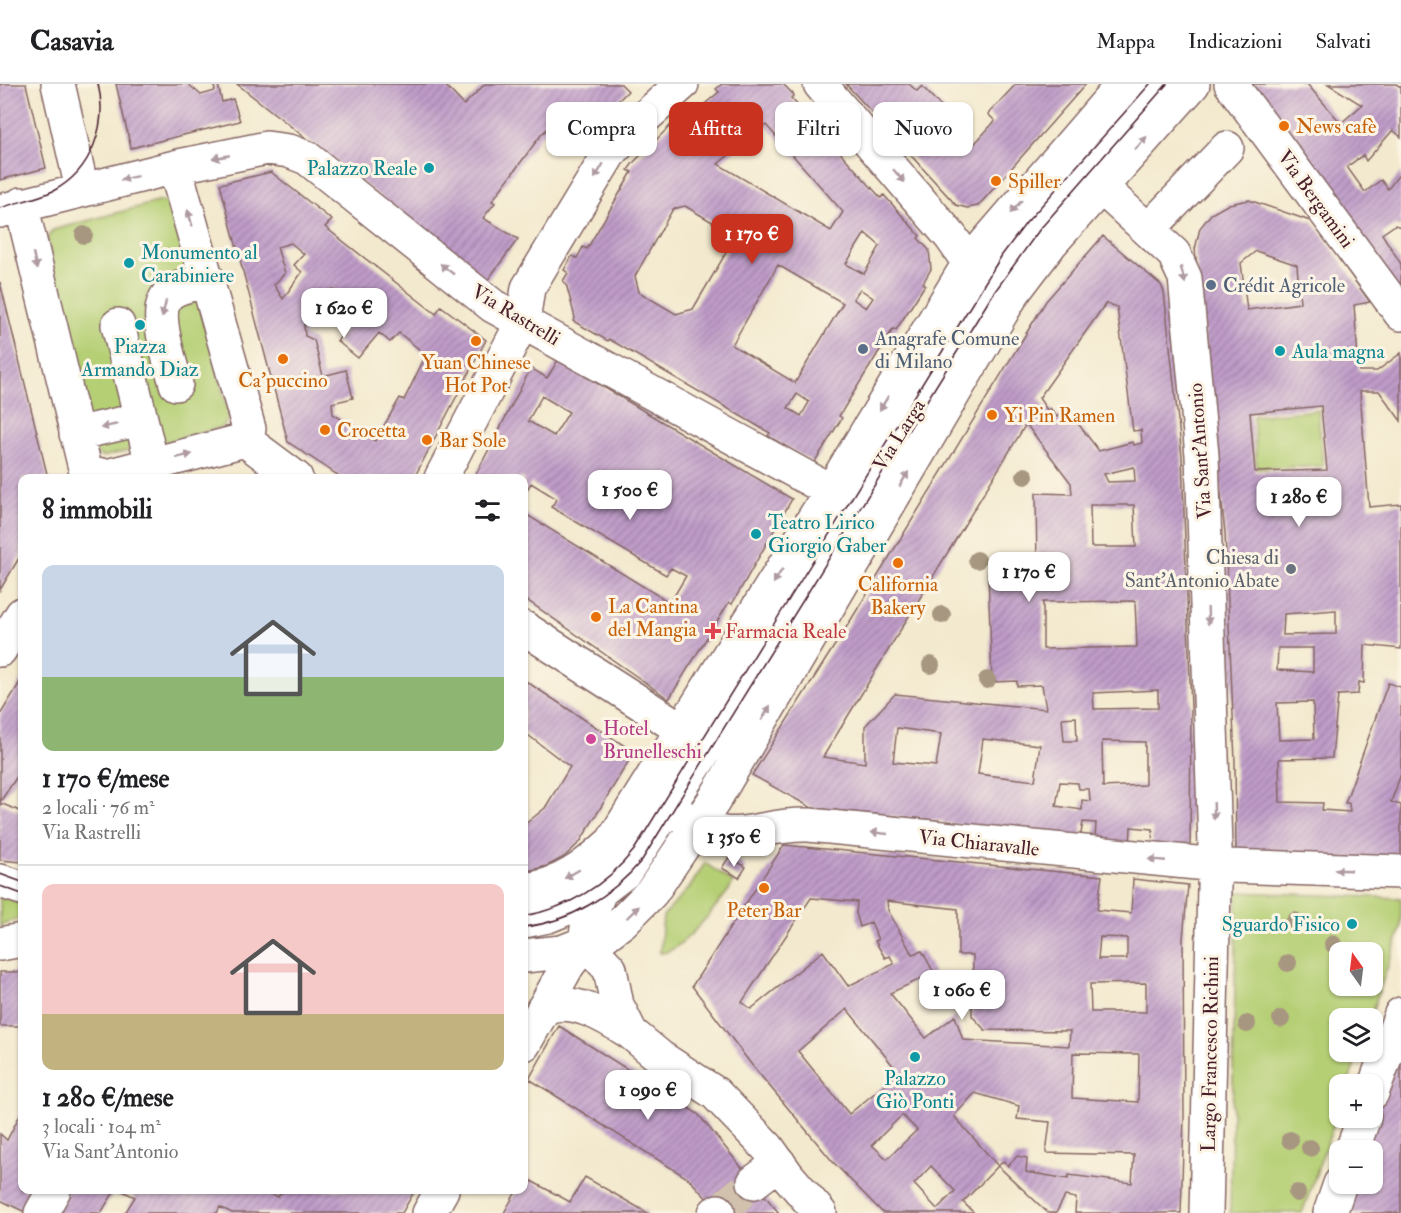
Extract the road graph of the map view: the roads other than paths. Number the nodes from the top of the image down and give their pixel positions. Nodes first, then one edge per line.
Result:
1 (58, 84) edge
2 (682, 84) edge
3 (820, 84) edge
4 (1123, 84) edge
5 (1158, 84) edge
6 (1193, 84) edge
7 (1231, 84) edge
8 (1227, 148) dead end
9 (175, 167) junction
10 (1101, 187) junction
11 (82, 189) junction
12 (10, 207) edge
13 (1149, 229) junction
14 (969, 263) junction
15 (209, 280) junction
16 (1401, 314) edge
17 (523, 321) junction
18 (118, 325) dead end
19 (176, 384) dead end
20 (141, 419) junction
21 (76, 434) junction
22 (245, 440) junction
23 (152, 464) junction
24 (95, 474) edge
25 (117, 474) edge
26 (291, 474) edge
27 (443, 474) edge
28 (831, 491) junction
29 (18, 621) edge
30 (528, 631) edge
31 (0, 650) edge
32 (695, 738) junction
33 (736, 763) junction
34 (669, 807) junction
35 (633, 808) junction
36 (697, 826) junction
37 (612, 842) junction
38 (1215, 866) junction
39 (1401, 872) edge
40 (528, 889) edge
41 (599, 892) junction
42 (528, 920) edge
43 (18, 941) edge
44 (585, 943) junction
45 (0, 944) edge
46 (0, 949) edge
47 (18, 949) edge
48 (528, 956) edge
49 (543, 1009) junction
50 (1401, 1014) edge
51 (631, 1033) junction
52 (528, 1037) edge
53 (1379, 1074) edge
54 (52, 1194) edge
55 (440, 1194) edge
56 (1337, 1194) edge
57 (41, 1213) edge
58 (429, 1213) edge
59 (820, 1213) edge
60 (1206, 1213) edge
61 (1330, 1213) edge

1 - 11 street
2 -> 17 street
3 -> 14 street
4 -> 14 street, Via Larga
5 - 32 street, Via Larga
10 -> 6 street, Via Larga
7 - 16 street, Via Bergamini
8 - 13 street
9 -> 11 street
15 -> 9 street
17 -> 9 street, Via Rastrelli
10 - 13 street
33 -> 10 street, Via Larga
11 - 12 street
12 -> 21 street
13 -> 38 street, Via Sant'Antonio
14 -> 28 street, Via Larga
15 -> 19 street
15 - 22 street
17 - 27 street
17 - 28 street, Via Rastrelli
18 - 20 street
20 -> 21 street
20 - 23 street
21 - 24 street
23 -> 22 street
22 - 26 street
23 - 25 street
28 -> 32 street, Via Larga
29 - 31 street
30 - 32 street
32 - 33 street
32 - 34 street, Via Larga
32 - 35 street, Via Larga
33 - 36 street, Via Larga
34 - 35 street
34 - 36 street
34 - 41 street, Via Larga
35 - 37 street, Via Larga
38 -> 36 street, Via Chiaravalle
44 -> 36 street, Via Larga
37 -> 40 street
37 - 41 street, Via Larga
39 -> 38 street
38 - 60 street, Largo Francesco Richini
41 - 42 street
41 - 44 street, Via Larga
43 - 45 street
44 - 48 street
44 - 49 street
44 - 51 street
46 - 47 street
49 - 51 street
49 - 52 street
50 - 53 street
51 - 59 street
54 - 57 street
55 - 58 street
56 - 61 street

